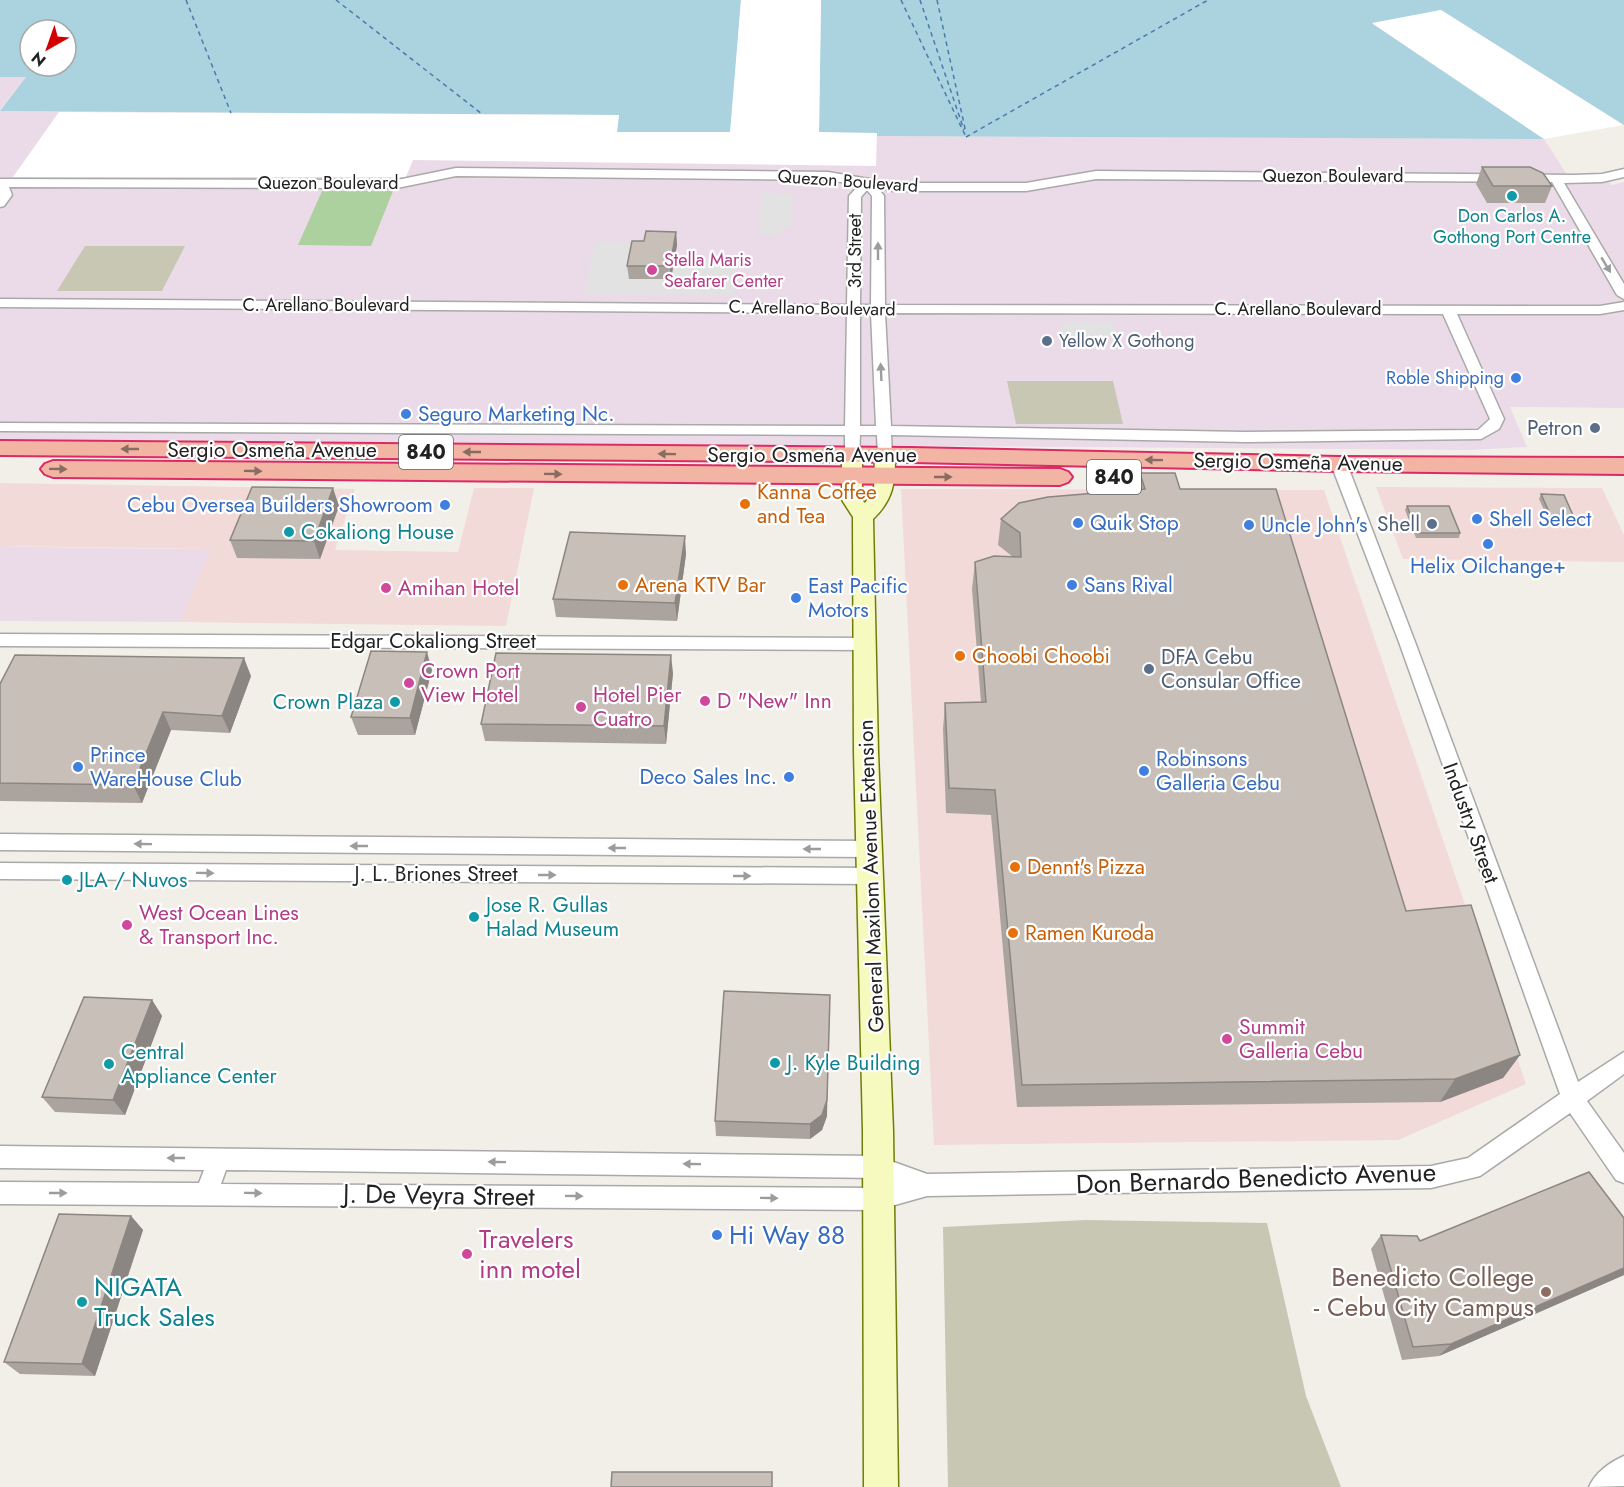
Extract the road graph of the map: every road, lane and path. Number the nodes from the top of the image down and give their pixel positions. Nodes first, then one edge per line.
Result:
1 (1624, 173) edge
2 (1556, 178) junction
3 (1, 183) edge
4 (867, 183) junction
5 (0, 203) edge
6 (1624, 295) edge
7 (0, 303) edge
8 (1624, 306) edge
9 (854, 309) junction
10 (878, 309) junction
11 (1448, 309) junction
12 (0, 427) edge
13 (853, 430) junction
14 (884, 431) junction
15 (0, 448) edge
16 (851, 466) junction
17 (885, 466) junction
18 (1624, 466) edge
19 (0, 468) edge
20 (1341, 471) junction
21 (1624, 477) edge
22 (863, 517) junction
23 (0, 640) edge
24 (866, 644) junction
25 (0, 842) edge
26 (100, 844) junction
27 (398, 847) junction
28 (870, 849) junction
29 (0, 871) edge
30 (88, 872) junction
31 (392, 874) junction
32 (871, 876) junction
33 (1624, 1062) edge
34 (1573, 1099) junction
35 (0, 1157) edge
36 (219, 1158) junction
37 (877, 1167) junction
38 (1624, 1172) edge
39 (927, 1185) junction
40 (207, 1192) junction
41 (0, 1193) edge
42 (877, 1199) junction
43 (1624, 1469) edge
44 (881, 1487) edge
45 (1602, 1487) edge

1 - 2 street, Quezon Boulevard
2 - 4 street, Quezon Boulevard
2 -> 6 street
3 - 4 street, Quezon Boulevard
3 - 5 street
4 - 9 street, 3rd Street
10 -> 4 street, 3rd Street
7 - 9 street, C. Arellano Boulevard
8 - 11 street, C. Arellano Boulevard
9 - 10 street, C. Arellano Boulevard
9 - 13 street, 3rd Street
10 - 11 street, C. Arellano Boulevard
14 -> 10 street, 3rd Street
11 - 14 street
12 - 13 street
13 - 14 street
13 - 16 street, 3rd Street
14 - 17 street, 3rd Street
16 -> 15 highway, Sergio Osmeña Avenue / 840
16 - 17 highway, Sergio Osmeña Avenue / 840
19 -> 16 highway, Sergio Osmeña Avenue / 840
16 - 22 main road, General Maxilom Avenue Extension
17 - 20 highway, Sergio Osmeña Avenue / 840
17 - 22 main road
18 - 20 highway, Sergio Osmeña Avenue / 840
20 - 21 highway, Sergio Osmeña Avenue / 840
20 - 34 street, Industry Street
22 - 24 main road, General Maxilom Avenue Extension
23 - 24 street, Edgar Cokaliong Street
24 - 28 main road, General Maxilom Avenue Extension
25 - 26 street, J. L. Briones Street
27 -> 26 street, J. L. Briones Street
26 - 30 street
28 -> 27 street, J. L. Briones Street
27 - 31 street
28 - 32 main road, General Maxilom Avenue Extension
29 - 30 street, J. L. Briones Street
30 -> 31 street, J. L. Briones Street
31 -> 32 street, J. L. Briones Street
32 - 37 main road, General Maxilom Avenue Extension
33 - 34 street, Don Bernardo Benedicto Avenue
34 - 38 street, Industry Street
34 - 39 street, Don Bernardo Benedicto Avenue
36 -> 35 street, J. De Veyra Street
37 -> 36 street, J. De Veyra Street
36 - 40 street
37 - 39 street, Don Bernardo Benedicto Avenue
37 - 42 main road, General Maxilom Avenue Extension
39 - 42 street, Don Bernardo Benedicto Avenue
41 -> 40 street, J. De Veyra Street
40 -> 42 street, J. De Veyra Street
42 - 44 main road, General Maxilom Avenue Extension
43 - 45 street

